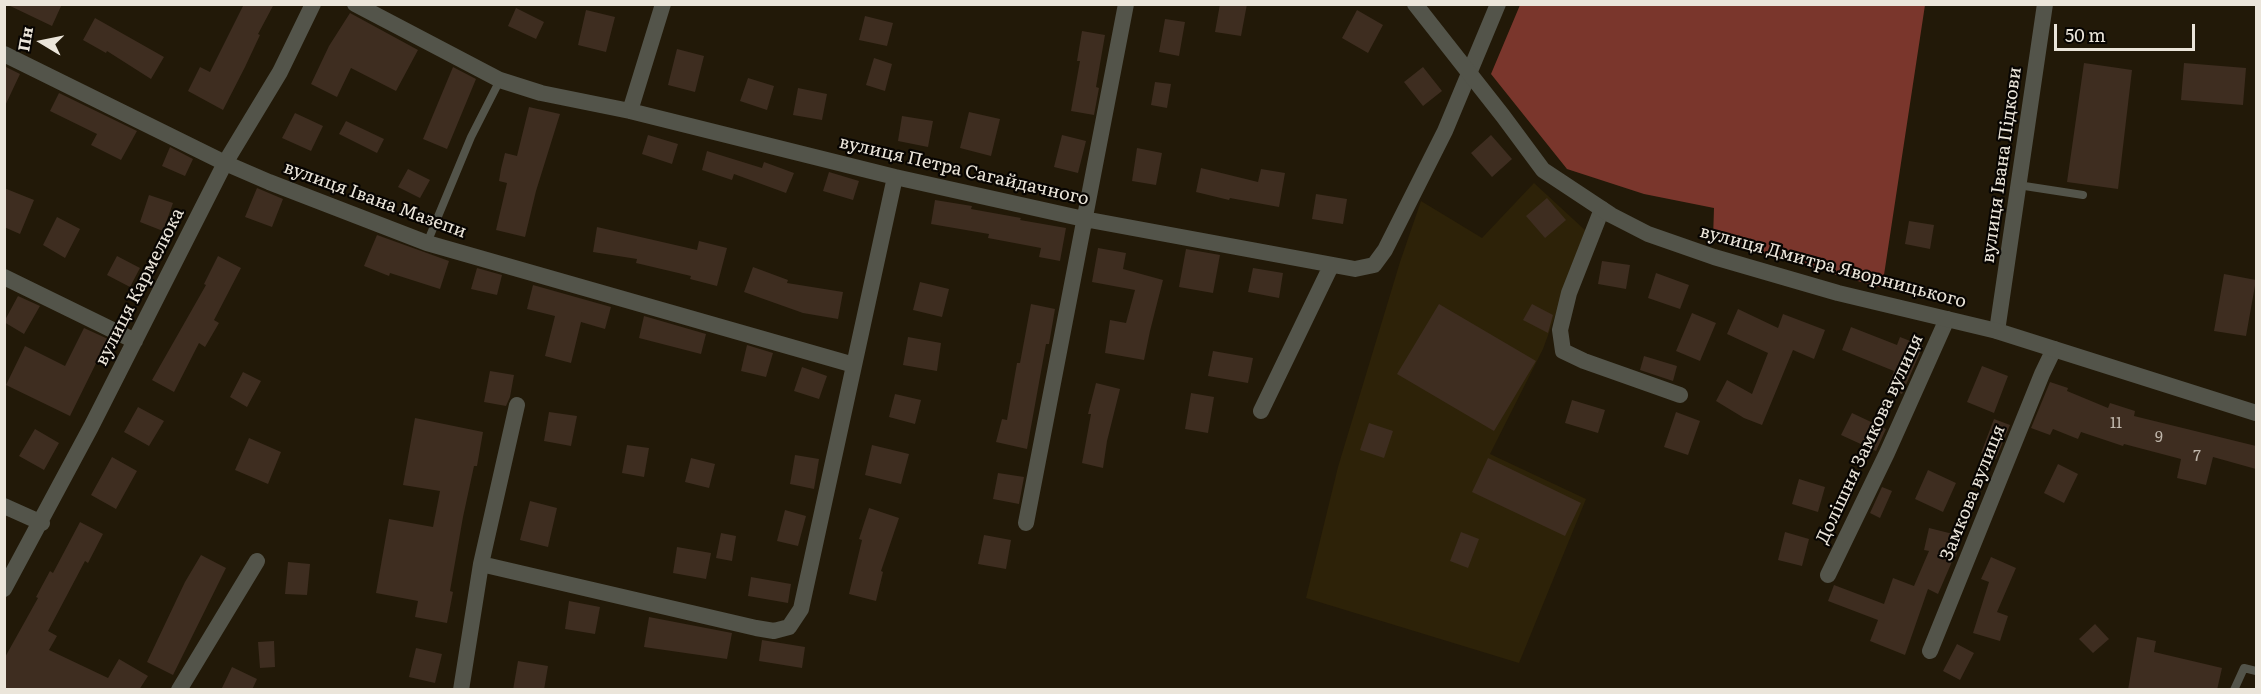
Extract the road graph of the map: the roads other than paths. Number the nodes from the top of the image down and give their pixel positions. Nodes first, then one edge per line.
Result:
1 (313, 4) edge
2 (355, 4) edge
3 (663, 4) edge
4 (1126, 4) edge
5 (1415, 4) edge
6 (1498, 4) edge
7 (2045, 4) edge
8 (4, 54) edge
9 (1469, 75) junction
10 (500, 80) junction
11 (630, 111) junction
12 (225, 163) junction
13 (895, 177) junction
14 (2018, 185) junction
15 (2083, 195) dead end
16 (1602, 209) junction
17 (1084, 219) junction
18 (427, 243) junction
19 (1331, 266) junction
20 (4, 277) edge
21 (1947, 319) junction
22 (1997, 331) junction
23 (135, 341) junction
24 (2054, 349) junction
25 (854, 365) junction
26 (1680, 395) dead end
27 (517, 405) dead end
28 (1261, 411) dead end
29 (2256, 413) edge
30 (4, 506) edge
31 (42, 523) junction
32 (1026, 523) dead end
33 (257, 561) dead end
34 (481, 564) junction
35 (1828, 575) dead end
36 (4, 589) edge
37 (1930, 651) dead end
38 (2256, 671) edge
39 (179, 690) edge
40 (461, 690) edge
41 (2234, 690) edge

1 - 12 street, вулиця Кармелюка
2 - 10 street, вулиця Петра Сагайдачного
3 - 11 street
4 - 17 street
5 - 9 street, вулиця Дмитра Яворницького
6 - 9 street, вулиця Петра Сагайдачного
7 - 14 street, вулиця Івана Підкови
8 - 12 street, вулиця Івана Мазепи
9 - 16 street, вулиця Дмитра Яворницького
9 - 19 street, вулиця Петра Сагайдачного
10 - 11 street, вулиця Петра Сагайдачного
10 - 18 lane
11 - 13 street, вулиця Петра Сагайдачного
12 - 18 street, вулиця Івана Мазепи
12 - 23 street, вулиця Кармелюка
13 - 17 street, вулиця Петра Сагайдачного
13 - 25 street
14 - 15 lane
14 - 22 street, вулиця Івана Підкови
16 - 21 street, вулиця Дмитра Яворницького
16 - 26 street
17 - 19 street, вулиця Петра Сагайдачного
17 - 32 street
18 - 25 street, вулиця Івана Мазепи
19 - 28 street
20 - 23 street
21 - 22 street, вулиця Дмитра Яворницького
21 - 35 street, Долішня Замкова вулиця
22 - 24 street, вулиця Дмитра Яворницького
23 - 31 street, вулиця Кармелюка
24 - 29 street, вулиця Дмитра Яворницького
24 - 37 street, Замкова вулиця
25 - 34 street
27 - 34 street
30 - 31 street
31 - 36 street, вулиця Кармелюка
33 - 39 street
34 - 40 street
38 - 41 lane

